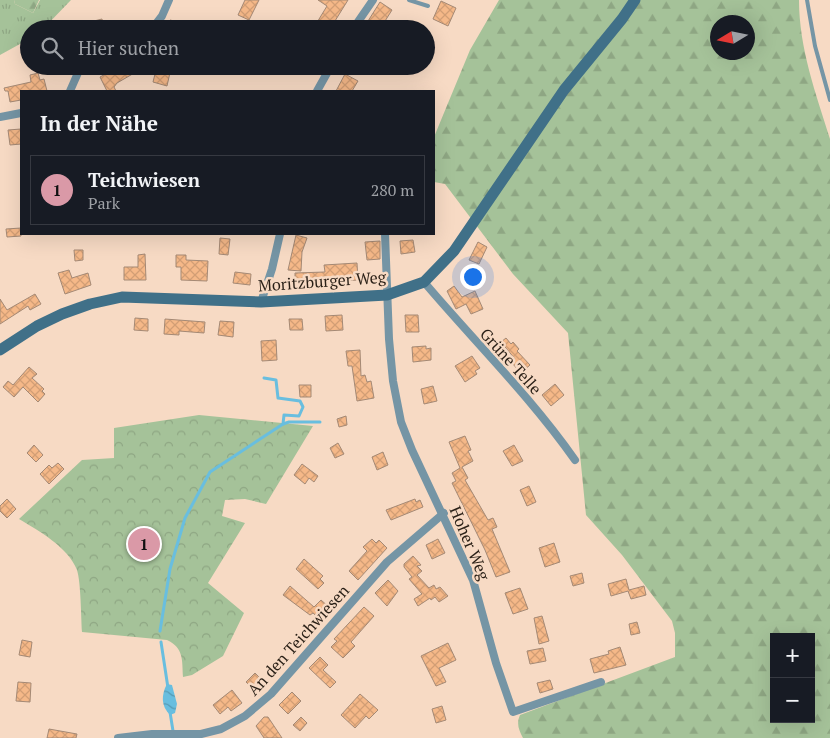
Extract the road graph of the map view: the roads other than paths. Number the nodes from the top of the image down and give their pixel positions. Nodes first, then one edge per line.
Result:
1 (169, 0) edge
2 (373, 0) edge
3 (409, 0) edge
4 (634, 0) edge
5 (807, 0) edge
6 (428, 6) dead end
7 (159, 20) edge
8 (359, 20) edge
9 (78, 75) edge
10 (326, 75) edge
11 (70, 90) edge
12 (317, 90) edge
13 (830, 100) edge
14 (20, 113) edge
15 (0, 117) edge
16 (280, 235) edge
17 (386, 235) edge
18 (424, 282) junction
19 (387, 295) junction
20 (261, 302) junction
21 (0, 350) edge
22 (575, 460) dead end
23 (444, 513) junction
24 (601, 682) dead end
25 (202, 736) edge
26 (118, 738) edge

1 - 7 street
2 - 8 street
3 - 6 lane
4 - 18 street, Moritzburger Weg
5 - 13 lane
9 - 11 street
10 - 12 street
14 - 15 street
16 - 20 street
17 - 19 street, Hoher Weg
18 - 19 street, Moritzburger Weg
18 - 22 street, Grüne Telle
19 - 20 street, Moritzburger Weg
19 - 23 street, Hoher Weg
20 - 21 street, Moritzburger Weg
23 - 24 street, Hoher Weg
23 - 25 street, An den Teichwiesen
25 - 26 street, An den Teichwiesen

